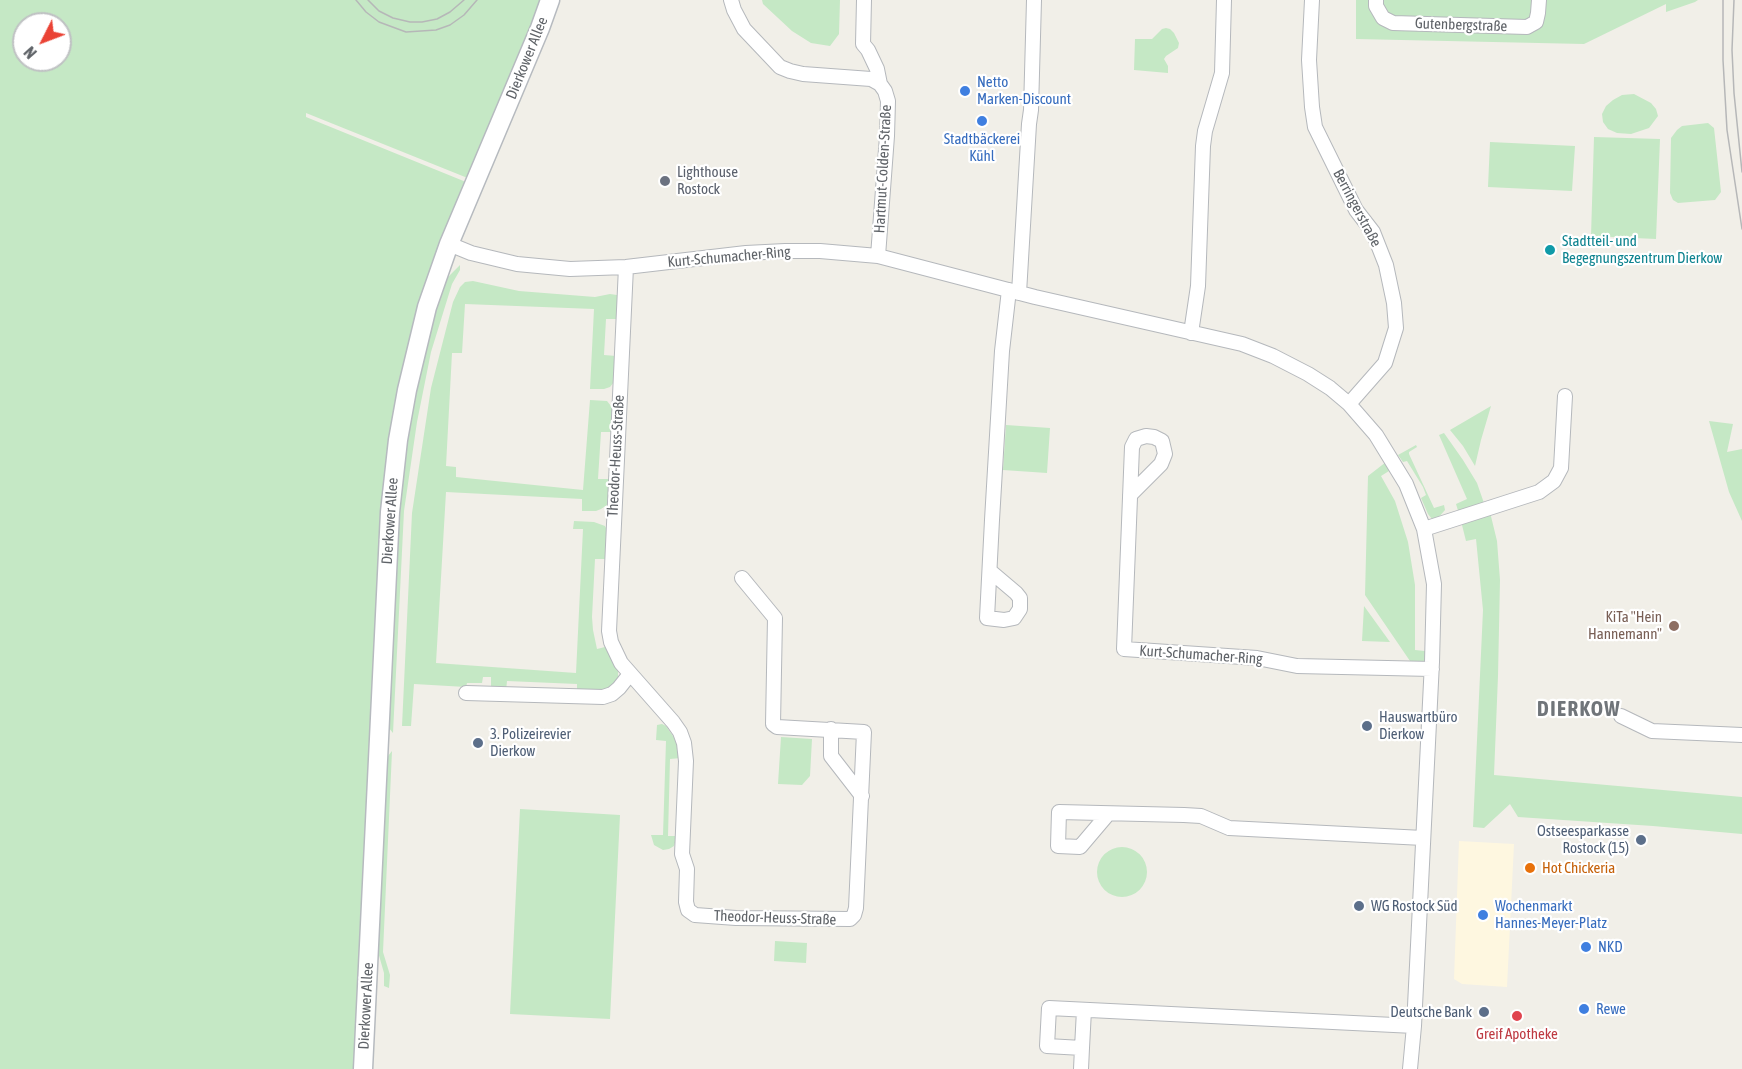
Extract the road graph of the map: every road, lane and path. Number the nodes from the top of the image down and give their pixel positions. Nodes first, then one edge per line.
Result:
1 (550, 0) edge
2 (731, 0) edge
3 (864, 0) edge
4 (1034, 0) edge
5 (1224, 0) edge
6 (1312, 0) edge
7 (1376, 0) edge
8 (1539, 0) edge
9 (880, 84) junction
10 (449, 244) junction
11 (878, 256) junction
12 (626, 267) junction
13 (1014, 291) junction
14 (1191, 333) junction
15 (1565, 396) dead end
16 (1349, 404) junction
17 (1130, 495) dead end
18 (1425, 529) junction
19 (990, 572) dead end
20 (742, 578) dead end
21 (1432, 669) junction
22 (630, 674) junction
23 (466, 693) dead end
24 (1621, 716) dead end
25 (831, 729) junction
26 (1742, 735) edge
27 (862, 796) junction
28 (1108, 814) dead end
29 (1423, 838) junction
30 (1084, 1010) junction
31 (1414, 1026) junction
32 (1082, 1048) junction
33 (363, 1069) edge
34 (1081, 1069) edge
35 (1410, 1069) edge

1 - 10 main road, Dierkower Allee
2 - 9 street, Hartmut-Colden-Straße
3 - 9 street, Hartmut-Colden-Straße
4 - 13 street
5 - 14 street
6 - 16 street, Berringerstraße
7 - 8 street, Gutenbergstraße
9 - 11 street, Hartmut-Colden-Straße
10 - 12 street, Kurt-Schumacher-Ring
10 - 33 main road, Dierkower Allee
11 - 12 street, Kurt-Schumacher-Ring
11 - 13 street, Kurt-Schumacher-Ring
12 - 22 street, Theodor-Heuss-Straße
13 - 14 street, Kurt-Schumacher-Ring
13 - 19 street
14 - 16 street, Kurt-Schumacher-Ring
15 - 18 street
16 - 18 street, Kurt-Schumacher-Ring
17 - 21 street, Kurt-Schumacher-Ring
18 - 21 street, Kurt-Schumacher-Ring
20 - 25 street, Theodor-Heuss-Straße
21 - 29 street, Kurt-Schumacher-Ring
22 - 23 street
22 - 27 street, Theodor-Heuss-Straße
24 - 26 street
25 - 27 street
25 - 27 street, Theodor-Heuss-Straße
28 - 29 street
29 - 31 street, Kurt-Schumacher-Ring
30 - 31 street
30 - 32 street
30 - 32 street
31 - 35 street, Kurt-Schumacher-Ring
32 - 34 street

